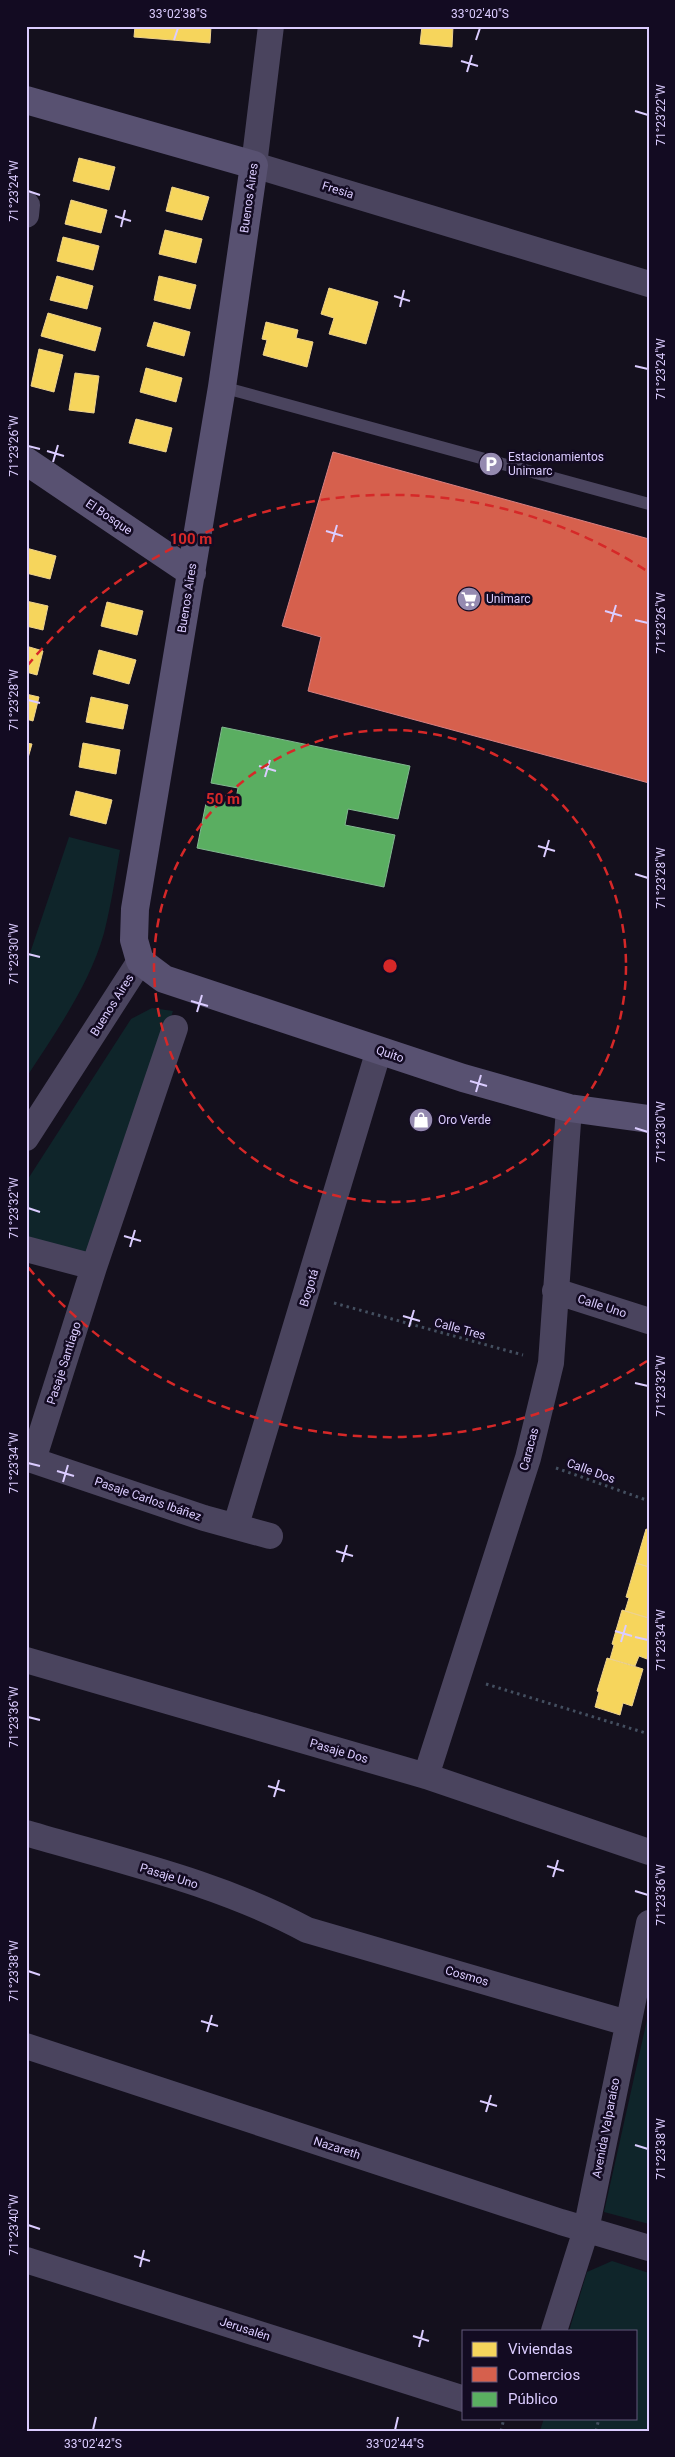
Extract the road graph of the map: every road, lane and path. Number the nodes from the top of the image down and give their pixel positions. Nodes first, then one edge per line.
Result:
1 (271, 26) edge
2 (26, 100) edge
3 (254, 165) junction
4 (649, 284) edge
5 (222, 386) junction
6 (26, 461) edge
7 (649, 504) edge
8 (192, 573) junction
9 (140, 961) junction
10 (175, 1028) dead end
11 (379, 1050) junction
12 (569, 1108) junction
13 (649, 1119) edge
14 (26, 1138) edge
15 (26, 1249) edge
16 (94, 1267) junction
17 (555, 1291) junction
18 (307, 1296) junction
19 (649, 1321) edge
20 (551, 1363) junction
21 (528, 1458) junction
22 (30, 1459) edge
23 (649, 1501) edge
24 (236, 1525) junction
25 (270, 1536) dead end
26 (26, 1660) edge
27 (460, 1676) junction
28 (649, 1734) edge
29 (426, 1776) junction
30 (26, 1833) edge
31 (649, 1852) edge
32 (649, 1923) edge
33 (307, 1930) joint
34 (627, 2023) junction
35 (26, 2046) edge
36 (586, 2230) junction
37 (649, 2248) edge
38 (26, 2260) edge
39 (554, 2330) edge
40 (462, 2398) edge

1 - 3 street, Buenos Aires
2 - 3 main road, Fresia
3 - 4 street, Fresia
3 - 5 main road, Buenos Aires
5 - 7 lane
5 - 8 main road, Buenos Aires
6 - 8 main road, El Bosque
8 - 9 main road, Buenos Aires
9 - 11 main road, Quito
9 - 14 street, Buenos Aires
10 - 16 street, Pasaje Santiago
11 - 12 main road, Quito
11 - 18 street, Bogotá
12 - 13 main road, Quito
12 - 17 street, Caracas
15 - 16 street
16 - 22 street, Pasaje Santiago
17 - 19 street, Calle Uno
17 - 20 street, Caracas
18 - 20 path, Calle Tres
18 - 24 street, Bogotá
20 - 21 street, Caracas
21 - 23 path, Calle Dos
21 - 27 street, Caracas
22 - 24 street, Pasaje Carlos Ibáñez
24 - 25 street, Pasaje Carlos Ibáñez
26 - 29 street, Pasaje Dos
27 - 28 path
27 - 29 street, Caracas
29 - 31 street, Pasaje Dos
30 - 33 street, Pasaje Uno
32 - 34 street, Avenida Valparaíso
33 - 34 street, Cosmos
34 - 36 street, Avenida Valparaíso
35 - 36 street, Nazareth
36 - 37 street, Nazareth
36 - 39 street, Avenida Valparaíso
38 - 40 street, Jerusalén

